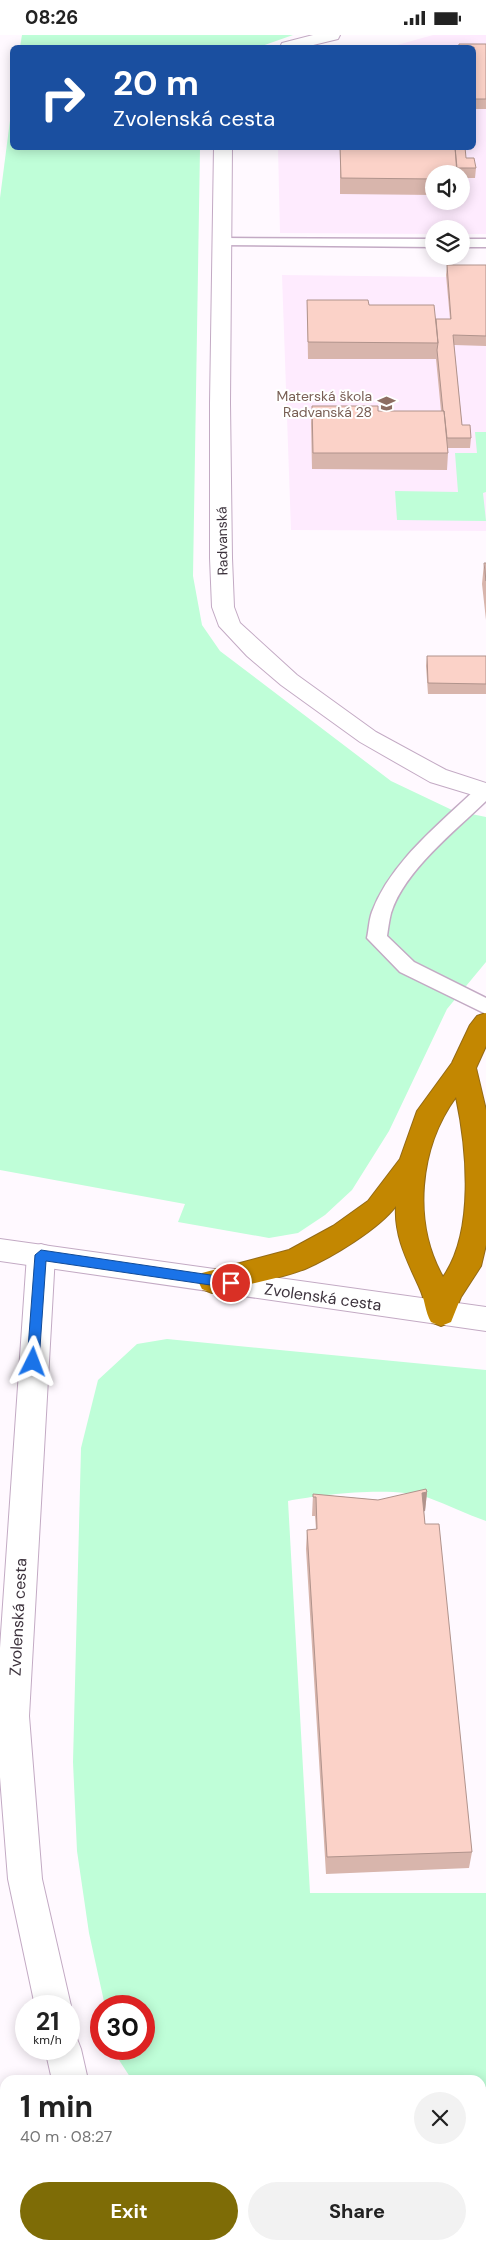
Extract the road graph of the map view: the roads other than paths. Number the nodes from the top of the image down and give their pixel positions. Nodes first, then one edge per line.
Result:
1 (332, 35) edge
2 (295, 45) edge
3 (223, 150) edge
4 (223, 242) junction
5 (425, 243) edge
6 (470, 243) edge
7 (486, 243) edge
8 (486, 791) edge
9 (486, 1007) edge
10 (486, 1023) edge
11 (463, 1068) junction
12 (412, 1163) junction
13 (483, 1181) edge
14 (0, 1251) edge
15 (41, 1255) junction
16 (212, 1281) junction
17 (440, 1314) junction
18 (486, 1319) edge
19 (51, 1995) edge
20 (65, 2060) edge
21 (69, 2075) edge

1 - 2 street
3 - 4 street, Radvanská
4 - 5 lane
4 - 8 street, Radvanská
6 - 7 lane
8 - 9 lane
10 - 11 highway
11 - 12 highway
11 - 13 highway
12 - 16 highway
12 - 17 highway
13 - 17 highway
14 - 15 street, Zvolenská cesta
15 - 16 street, Zvolenská cesta
15 - 19 street, Zvolenská cesta
16 - 17 street, Zvolenská cesta
17 - 18 street, Zvolenská cesta
20 - 21 street

